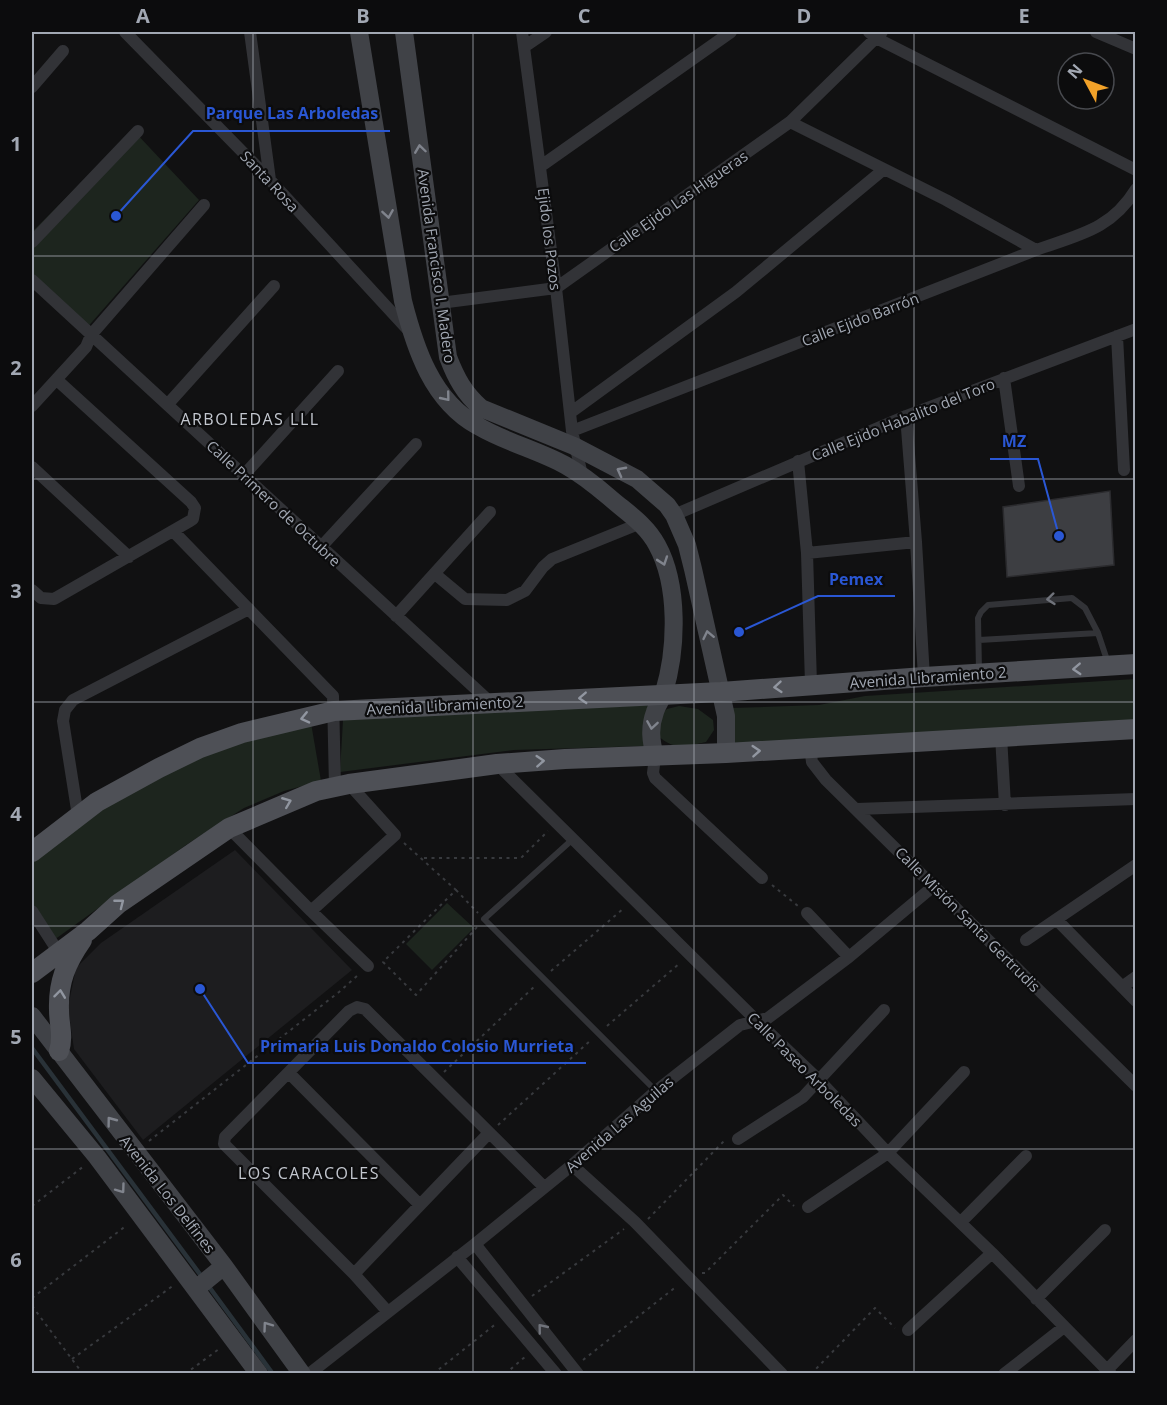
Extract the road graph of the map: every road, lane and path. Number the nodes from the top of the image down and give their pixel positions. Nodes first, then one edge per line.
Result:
1 (124, 32) edge
2 (250, 32) edge
3 (359, 32) edge
4 (404, 32) edge
5 (522, 32) edge
6 (546, 32) edge
7 (731, 32) edge
8 (1096, 32) edge
9 (876, 34) edge
10 (524, 47) junction
11 (1136, 49) edge
12 (63, 51) dead end
13 (32, 87) edge
14 (790, 122) junction
15 (138, 131) dead end
16 (541, 166) junction
17 (884, 170) junction
18 (1136, 170) edge
19 (270, 180) junction
20 (1136, 189) edge
21 (204, 205) dead end
22 (32, 242) edge
23 (1036, 250) junction
24 (32, 282) edge
25 (274, 286) dead end
26 (556, 288) junction
27 (440, 303) junction
28 (1136, 329) edge
29 (91, 334) junction
30 (412, 334) junction
31 (1118, 336) junction
32 (338, 371) dead end
33 (1005, 378) junction
34 (57, 380) junction
35 (168, 404) junction
36 (32, 406) edge
37 (570, 413) junction
38 (906, 416) junction
39 (573, 439) junction
40 (416, 444) dead end
41 (798, 461) junction
42 (32, 467) edge
43 (1124, 470) dead end
44 (582, 475) junction
45 (243, 476) junction
46 (1019, 486) dead end
47 (490, 512) dead end
48 (674, 515) junction
49 (641, 523) junction
50 (173, 531) junction
51 (916, 542) junction
52 (321, 547) junction
53 (807, 553) junction
54 (129, 557) junction
55 (435, 574) junction
56 (36, 594) edge
57 (249, 609) junction
58 (396, 615) junction
59 (1098, 633) junction
60 (979, 640) junction
61 (1136, 664) edge
62 (1109, 666) junction
63 (979, 673) junction
64 (924, 677) junction
65 (811, 684) junction
66 (721, 692) junction
67 (664, 694) junction
68 (490, 702) junction
69 (334, 711) junction
70 (1136, 729) edge
71 (1001, 736) junction
72 (810, 747) junction
73 (726, 753) junction
74 (655, 757) junction
75 (497, 764) junction
76 (342, 785) junction
77 (1136, 799) edge
78 (1005, 805) junction
79 (857, 809) junction
80 (78, 816) junction
81 (556, 822) junction
82 (230, 828) junction
83 (395, 835) junction
84 (573, 838) junction
85 (32, 852) edge
86 (422, 858) junction
87 (1136, 864) edge
88 (762, 878) joint
89 (934, 885) junction
90 (456, 890) junction
91 (634, 898) junction
92 (32, 911) edge
93 (312, 911) junction
94 (807, 913) joint
95 (484, 919) junction
96 (1057, 920) junction
97 (88, 931) junction
98 (1026, 940) dead end
99 (58, 953) junction
100 (690, 954) junction
101 (849, 957) junction
102 (368, 966) joint
103 (32, 973) edge
104 (1136, 977) edge
105 (544, 978) junction
106 (1122, 987) junction
107 (1136, 1001) edge
108 (884, 1010) dead end
109 (32, 1016) edge
110 (757, 1021) junction
111 (597, 1034) junction
112 (59, 1051) junction
113 (964, 1072) dead end
114 (290, 1073) junction
115 (32, 1078) edge
116 (436, 1080) junction
117 (819, 1080) junction
118 (1136, 1086) edge
119 (656, 1091) junction
120 (489, 1133) junction
121 (738, 1139) dead end
122 (135, 1152) junction
123 (888, 1153) junction
124 (97, 1156) junction
125 (1026, 1156) dead end
126 (572, 1165) junction
127 (544, 1187) junction
128 (420, 1205) junction
129 (32, 1206) edge
130 (802, 1207) joint
131 (140, 1216) junction
132 (961, 1222) junction
133 (1105, 1230) dead end
134 (475, 1244) junction
135 (992, 1253) junction
136 (457, 1257) junction
137 (224, 1266) junction
138 (354, 1274) junction
139 (689, 1276) junction
140 (192, 1282) junction
141 (32, 1298) edge
142 (1036, 1299) junction
143 (32, 1306) edge
144 (388, 1312) junction
145 (37, 1313) junction
146 (506, 1316) junction
147 (32, 1317) edge
148 (1064, 1327) junction
149 (908, 1330) joint
150 (233, 1339) junction
151 (1136, 1340) edge
152 (534, 1349) junction
153 (72, 1359) junction
154 (576, 1371) edge
155 (1109, 1372) edge
156 (81, 1373) edge
157 (185, 1374) edge
158 (259, 1374) edge
159 (302, 1374) edge
160 (309, 1374) edge
161 (433, 1374) edge
162 (504, 1374) edge
163 (556, 1374) edge
164 (782, 1374) edge
165 (811, 1374) edge
166 (1004, 1374) edge

1 - 19 street, Santa Rosa
2 - 19 street
3 -> 30 street, Avenida Francisco I. Madero
27 -> 4 street, Avenida Francisco I. Madero
5 - 10 street, Ejido los Pozos
6 - 10 street
7 - 16 street
8 - 11 street
9 - 14 street, Calle Ejido Las Higueras
9 - 18 street
10 - 16 street, Ejido los Pozos
12 - 13 street
14 - 17 street
14 - 26 street, Calle Ejido Las Higueras
15 - 22 street
16 - 26 street, Ejido los Pozos
17 - 23 street
17 - 37 street
19 - 30 street, Santa Rosa
20 - 23 street, Calle Ejido Barrón
21 - 29 street
23 - 39 street, Calle Ejido Barrón
24 - 29 street, Calle Primero de Octubre
25 - 35 street
26 - 27 street, Calle Ejido Las Higueras
26 - 37 street, Ejido los Pozos
27 - 39 street, Avenida Francisco I. Madero
28 - 31 street, Calle Ejido Habalito del Toro
29 - 34 street
29 - 35 street, Calle Primero de Octubre
30 -> 44 street, Avenida Francisco I. Madero
31 - 33 street, Calle Ejido Habalito del Toro
31 - 43 street
32 - 45 street
33 - 38 street, Calle Ejido Habalito del Toro
33 - 46 street
34 - 36 street
34 - 50 street
35 - 45 street, Calle Primero de Octubre
37 - 39 street, Ejido los Pozos
38 - 41 street, Calle Ejido Habalito del Toro
38 - 51 street
39 - 44 street, Ejido los Pozos
48 -> 39 street, Avenida Francisco I. Madero
40 - 52 street
41 - 48 street, Calle Ejido Habalito del Toro
41 - 53 street
42 - 54 street
44 - 49 street, Avenida Francisco I. Madero
45 - 52 street, Calle Primero de Octubre
47 - 55 street
66 -> 48 street, Avenida Francisco I. Madero
49 - 55 street
49 -> 67 street, Avenida Francisco I. Madero
50 - 54 street
50 - 57 street
51 - 53 street
51 - 64 street
52 - 58 street, Calle Primero de Octubre
53 - 65 street
54 - 56 street
55 - 58 street
57 - 69 street
57 - 80 street
58 - 68 street, Calle Primero de Octubre
59 - 60 lane
59 -> 60 lane
59 - 62 lane
60 - 63 lane
61 - 62 main road, Avenida Libramiento 2
62 -> 63 main road, Avenida Libramiento 2
63 - 64 main road, Avenida Libramiento 2
64 - 65 main road, Avenida Libramiento 2
65 -> 66 main road, Avenida Libramiento 2
66 - 67 main road, Avenida Libramiento 2
66 - 73 street
67 -> 68 main road, Avenida Libramiento 2
67 -> 74 street
68 - 69 main road, Avenida Libramiento 2
69 - 76 street
69 -> 80 main road, Avenida Libramiento 2
70 - 71 main road
71 - 72 main road
71 - 78 street
73 -> 72 main road
72 - 79 street, Calle Misión Santa Gertrudis
73 - 74 main road
75 -> 74 main road
74 - 88 street
75 - 76 main road
75 - 81 street, Calle Paseo Arboledas
82 -> 76 main road
76 - 83 street
77 - 78 street
78 - 79 street
79 - 89 street, Calle Misión Santa Gertrudis
80 - 85 main road, Avenida Libramiento 2
81 - 84 street, Calle Paseo Arboledas
81 - 86 path
82 - 93 street
97 -> 82 main road
83 - 86 path
83 - 93 street
84 - 91 street, Calle Paseo Arboledas
84 - 95 lane
86 - 90 path
87 - 96 street
88 - 94 path
89 - 101 street, Avenida Las Aguilas
89 - 118 street, Calle Misión Santa Gertrudis
90 - 95 path
90 - 95 path
91 - 100 street, Calle Paseo Arboledas
91 - 105 path
92 - 99 street
93 - 102 street
94 - 101 street
95 - 105 lane
96 - 98 street
96 - 106 street
97 - 99 main road
112 -> 97 main road
99 - 103 main road
100 - 110 street, Calle Paseo Arboledas
100 - 111 path
101 - 110 street, Avenida Las Aguilas
102 - 122 path
104 - 106 street
105 - 111 lane
105 - 116 path
106 - 107 street
108 - 117 street
109 - 112 street, Avenida Los Delfines
110 - 117 street, Calle Paseo Arboledas
110 - 119 street, Avenida Las Aguilas
111 - 119 lane
111 - 120 path
122 -> 112 street, Avenida Los Delfines
113 - 123 street
114 - 116 street
114 - 128 street
114 - 138 street
115 - 124 street
116 - 120 street
117 - 121 street
117 - 123 street, Calle Paseo Arboledas
119 - 126 street, Avenida Las Aguilas
120 - 127 street
120 - 128 street
122 - 137 street, Avenida Los Delfines
123 - 130 street
123 - 132 street, Calle Paseo Arboledas
124 - 129 path
124 -> 131 street
125 - 132 street
126 - 127 street, Avenida Las Aguilas
126 - 139 street
127 - 134 street, Avenida Las Aguilas
128 - 138 street
130 - 139 path
131 - 140 street
131 - 141 path
132 - 135 street, Calle Paseo Arboledas
133 - 142 street
134 - 136 street, Avenida Las Aguilas
154 -> 134 street
135 - 142 street, Calle Paseo Arboledas
135 - 149 street
136 - 144 street, Avenida Las Aguilas
136 - 146 street
137 - 140 street
159 -> 137 street, Avenida Los Delfines
138 - 144 street
139 - 154 path
139 - 164 street
140 - 150 street
140 - 153 path
142 - 148 street, Calle Paseo Arboledas
143 - 145 path
144 - 160 street, Avenida Las Aguilas
145 - 147 path
145 - 153 path
146 - 152 street
146 - 161 path
148 - 155 street, Calle Paseo Arboledas
148 - 166 street
149 - 165 path
150 - 157 path
150 - 158 street
151 - 155 street
152 - 162 path
152 - 163 street
153 - 156 path

